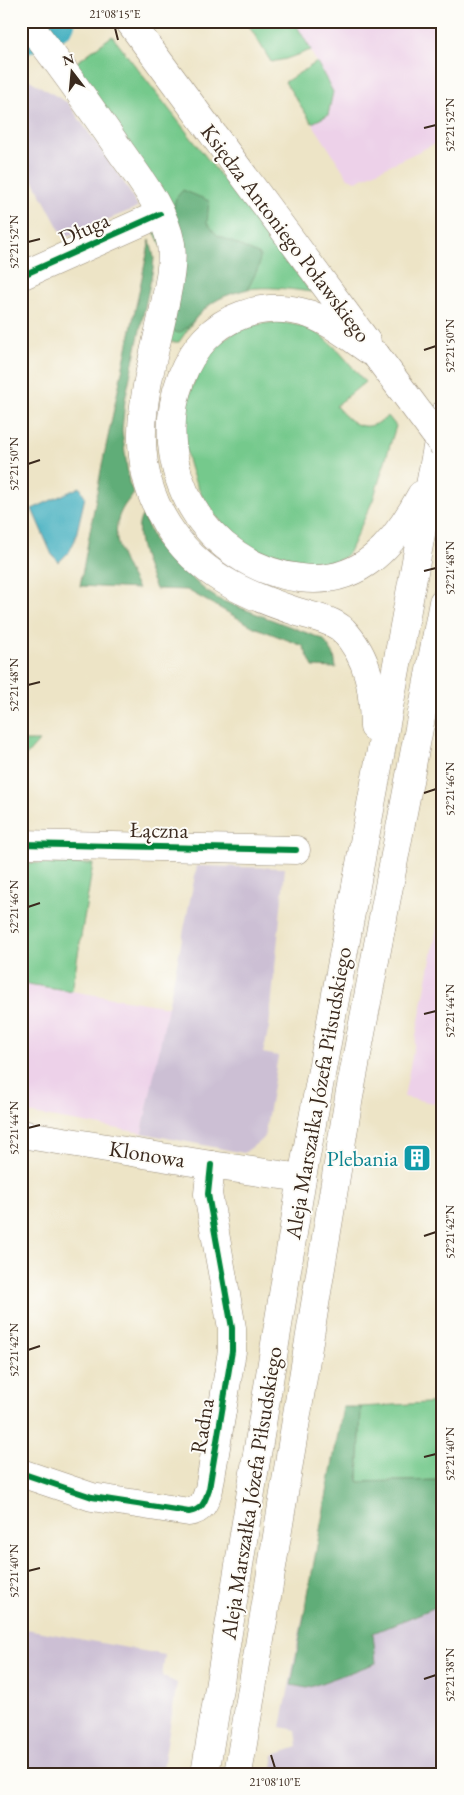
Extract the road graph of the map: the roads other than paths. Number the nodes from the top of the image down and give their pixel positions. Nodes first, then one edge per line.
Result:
1 (26, 21) edge
2 (132, 25) edge
3 (160, 214) junction
4 (21, 276) edge
5 (376, 355) junction
6 (443, 415) edge
7 (443, 445) edge
8 (431, 471) junction
9 (443, 602) edge
10 (374, 784) junction
11 (21, 844) edge
12 (296, 850) dead end
13 (21, 1134) edge
14 (211, 1165) junction
15 (302, 1178) junction
16 (21, 1473) edge
17 (205, 1774) edge
18 (238, 1774) edge

1 - 3 main road
2 - 5 main road, Księdza Antoniego Poławskiego
3 - 4 main road, Długa
3 - 10 main road
5 - 7 main road, Księdza Antoniego Poławskiego, bridge
5 - 8 main road
6 - 8 main road, Aleja Marszałka Józefa Piłsudskiego
8 - 10 main road, Aleja Marszałka Józefa Piłsudskiego
9 - 18 main road, Aleja Marszałka Józefa Piłsudskiego
10 - 15 main road, Aleja Marszałka Józefa Piłsudskiego
11 - 12 main road, Łączna
13 - 14 main road, Klonowa
14 - 15 main road, Klonowa
14 - 16 main road, Radna
15 - 17 main road, Aleja Marszałka Józefa Piłsudskiego

